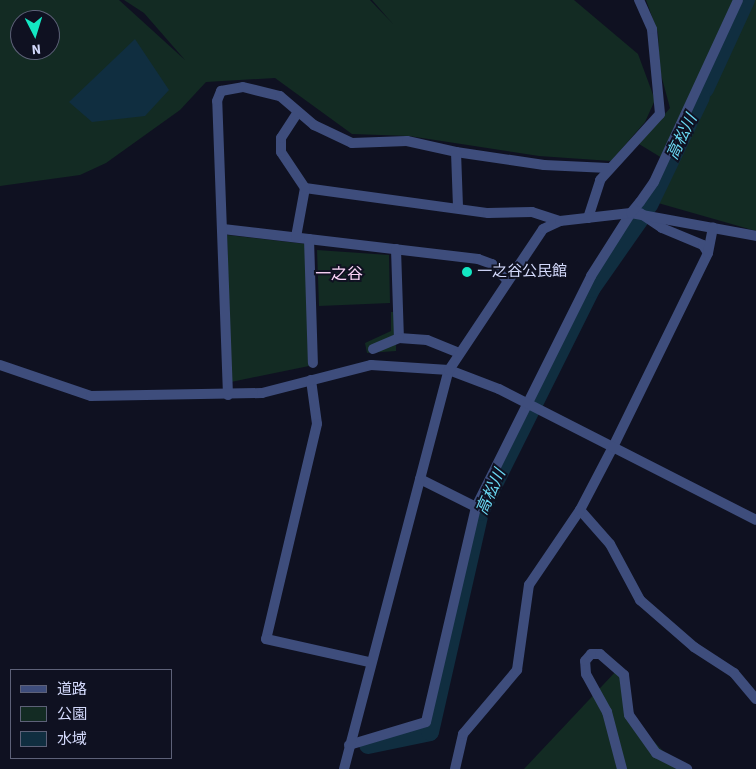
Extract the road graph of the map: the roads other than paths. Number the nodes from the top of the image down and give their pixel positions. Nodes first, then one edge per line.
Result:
1 (639, 0) edge
2 (738, 0) edge
3 (298, 112) junction
4 (456, 152) junction
5 (608, 168) junction
6 (305, 188) junction
7 (458, 206) junction
8 (636, 213) junction
9 (588, 218) junction
10 (560, 222) junction
11 (713, 227) junction
12 (223, 228) junction
13 (756, 236) edge
14 (296, 237) junction
15 (309, 239) junction
16 (396, 249) junction
17 (708, 253) junction
18 (507, 280) junction
19 (399, 338) junction
20 (373, 349) dead end
21 (459, 353) junction
22 (313, 363) dead end
23 (0, 366) edge
24 (449, 370) junction
25 (312, 380) junction
26 (228, 395) junction
27 (532, 406) junction
28 (613, 447) junction
29 (420, 479) junction
30 (476, 507) junction
31 (580, 510) junction
32 (756, 520) edge
33 (369, 662) junction
34 (756, 699) edge
35 (349, 745) junction
36 (344, 769) edge
37 (455, 769) edge
38 (622, 769) edge
39 (687, 769) edge

1 - 5 street
2 - 8 street
3 - 4 street
3 - 6 street
3 - 12 street
4 - 5 street
4 - 7 street
5 - 9 street
6 - 7 street
6 - 14 street
7 - 10 street
8 - 9 street
8 - 11 street
8 - 17 street
8 - 27 street
9 - 10 street
10 - 18 street
11 - 13 street
11 - 17 street
12 - 14 street
12 - 26 street
14 - 15 street
15 - 16 street
15 - 22 street
16 - 18 street
16 - 19 street
17 - 28 street
18 - 21 street
19 - 20 street
19 - 21 street
21 - 24 street
23 - 26 street
24 - 25 street
24 - 27 street
24 - 29 street
25 - 26 street
25 - 33 street
27 - 28 street
27 - 30 street
28 - 31 street
28 - 32 street
29 - 30 street
29 - 33 street
30 - 35 street
31 - 34 street
31 - 37 street
33 - 35 street
35 - 36 street
38 - 39 street

